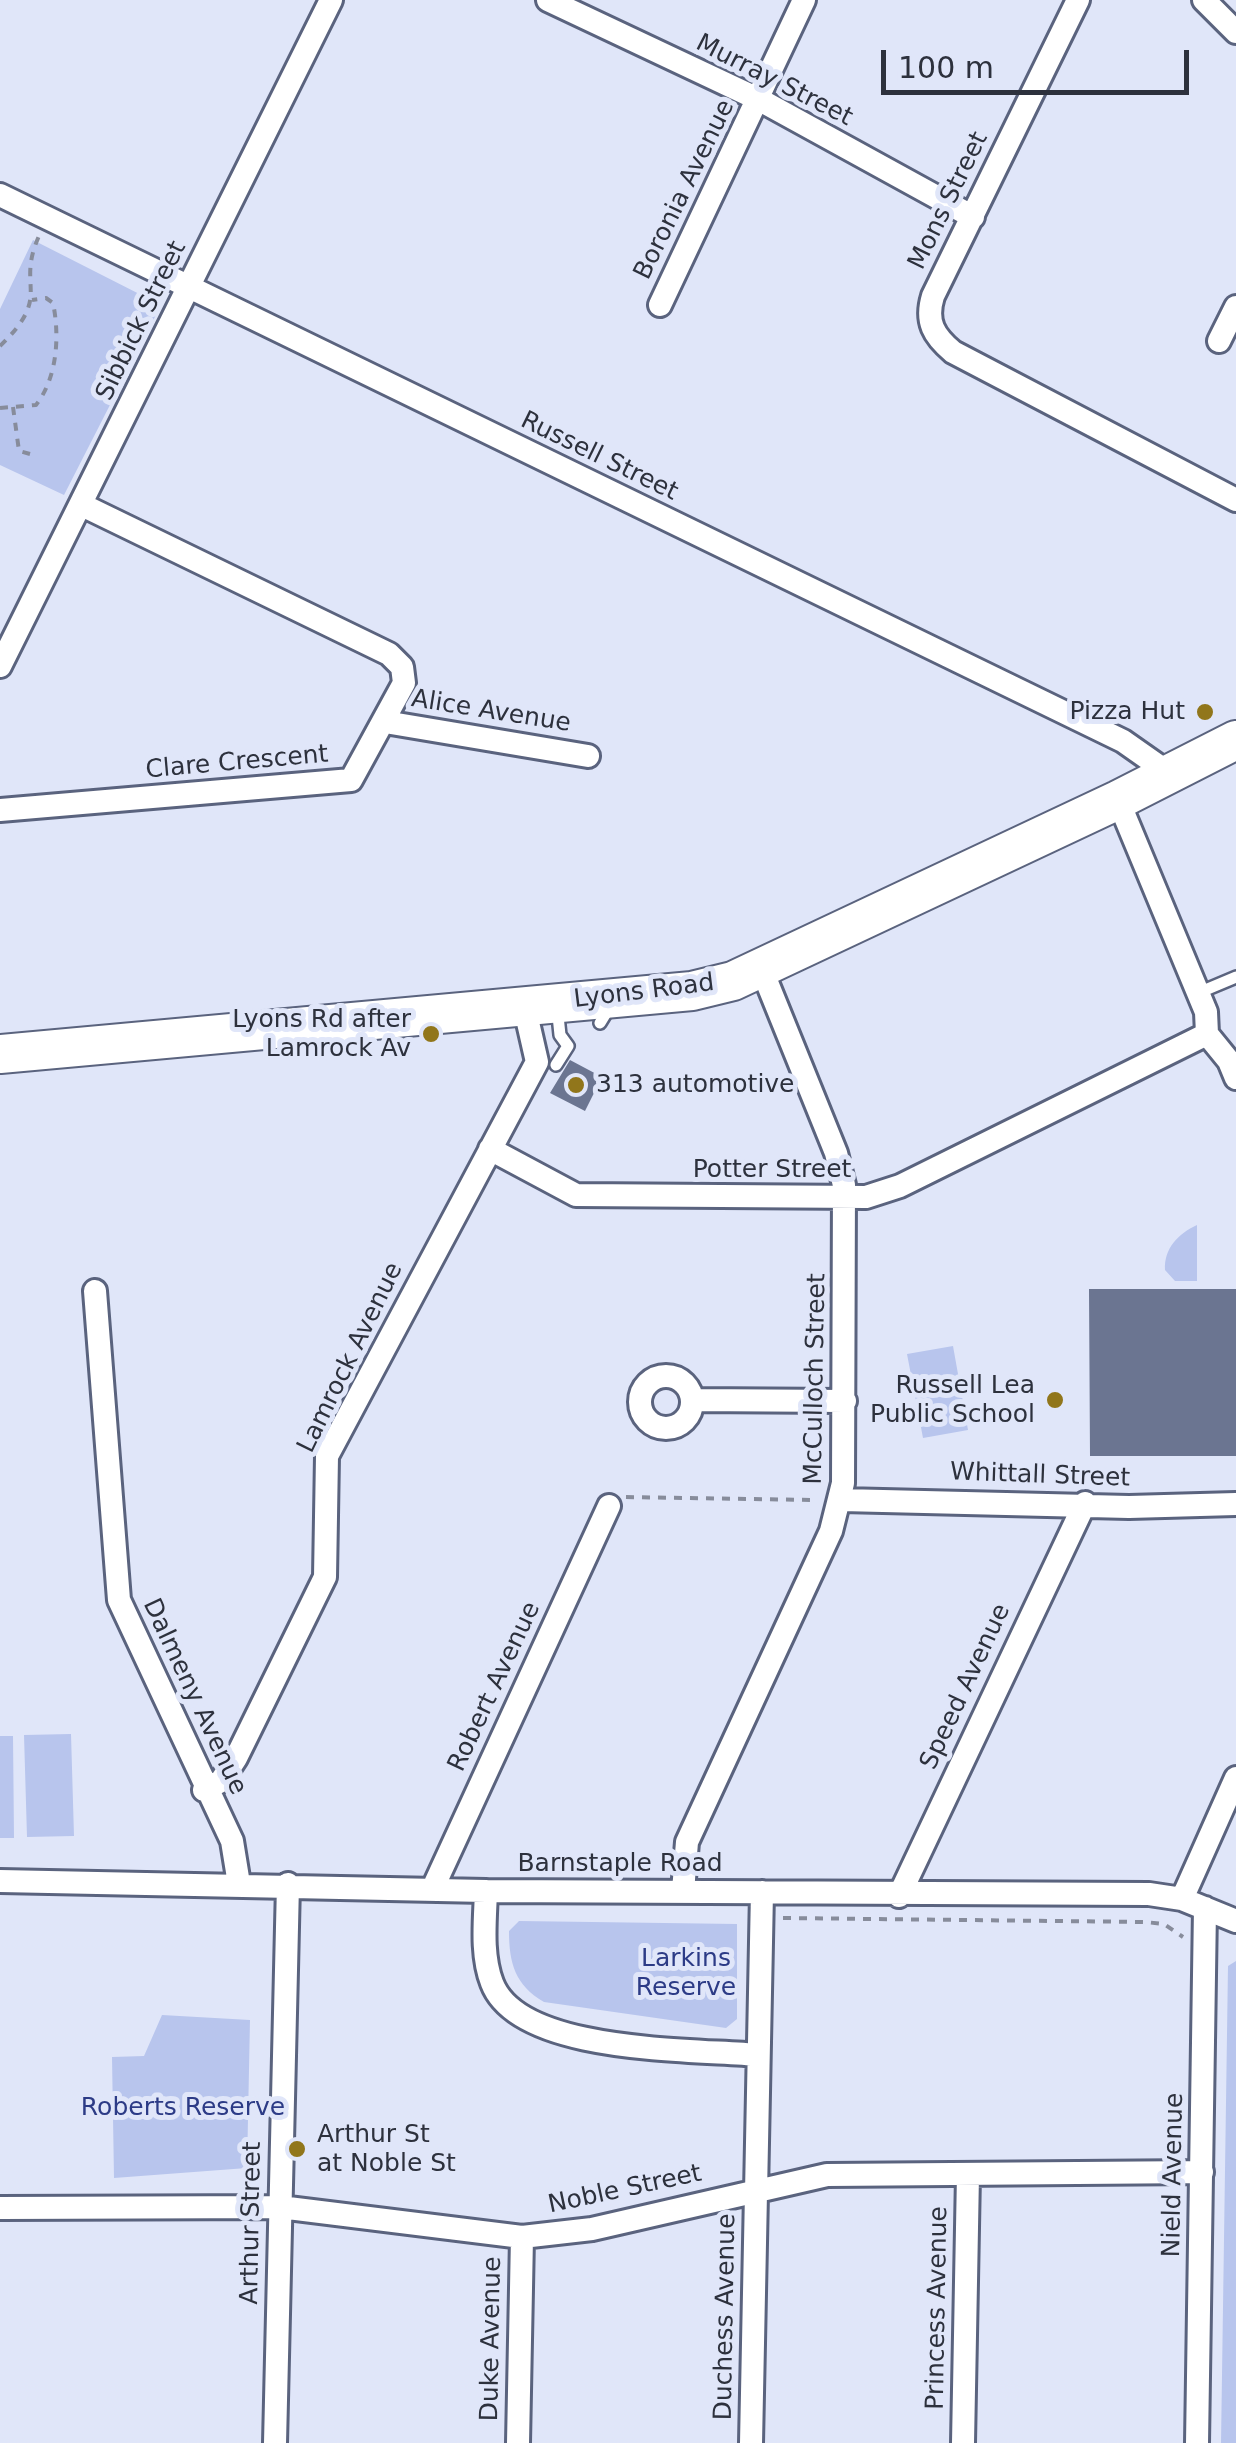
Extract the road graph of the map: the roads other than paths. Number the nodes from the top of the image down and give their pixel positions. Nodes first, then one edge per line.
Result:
1 (331, 0) edge
2 (548, 0) edge
3 (804, 0) edge
4 (1078, 0) edge
5 (1204, 0) edge
6 (1236, 32) edge
7 (760, 100) junction
8 (0, 194) edge
9 (973, 217) junction
10 (190, 289) junction
11 (660, 305) dead end
12 (1236, 307) edge
13 (1219, 342) dead end
14 (1236, 500) edge
15 (82, 506) junction
16 (0, 666) edge
17 (384, 722) junction
18 (1236, 740) edge
19 (588, 756) dead end
20 (1170, 774) junction
21 (1118, 800) junction
22 (0, 810) edge
23 (762, 970) junction
24 (1236, 977) edge
25 (1198, 993) junction
26 (540, 1004) junction
27 (1207, 1034) junction
28 (0, 1054) edge
29 (556, 1065) dead end
30 (1236, 1078) edge
31 (490, 1149) junction
32 (844, 1199) junction
33 (95, 1291) dead end
34 (692, 1400) dead end
35 (846, 1401) junction
36 (842, 1500) junction
37 (1085, 1503) junction
38 (1236, 1504) edge
39 (610, 1506) road end
40 (1236, 1778) edge
41 (204, 1790) junction
42 (0, 1880) edge
43 (239, 1884) junction
44 (288, 1884) junction
45 (432, 1890) junction
46 (486, 1891) junction
47 (684, 1891) junction
48 (762, 1892) junction
49 (899, 1896) junction
50 (1182, 1899) junction
51 (1205, 1908) junction
52 (1236, 1921) edge
53 (758, 2055) junction
54 (1202, 2172) junction
55 (968, 2174) junction
56 (756, 2189) junction
57 (280, 2207) junction
58 (0, 2208) edge
59 (522, 2237) junction
60 (275, 2443) edge
61 (518, 2443) edge
62 (752, 2443) edge
63 (964, 2443) edge
64 (1198, 2443) edge

1 - 10 street, Sibbick Street
2 - 7 street, Murray Street
3 - 7 street, Boronia Avenue
4 - 9 street, Mons Street
5 - 6 street
7 - 9 street, Murray Street
7 - 11 street, Boronia Avenue
8 - 10 street, Russell Street
9 - 14 street, Mons Street
10 - 15 street, Sibbick Street
10 - 20 street, Russell Street
12 - 13 street
15 - 16 street, Sibbick Street
15 - 17 street, Clare Crescent
17 - 19 street, Alice Avenue
17 - 22 street, Clare Crescent
18 - 20 main road, Lyons Road
20 - 21 main road, Lyons Road
21 - 23 main road, Lyons Road
21 - 25 street
23 - 26 main road, Lyons Road
23 - 32 street, McCulloch Street
24 - 25 lane
25 - 27 street
26 - 28 main road, Lyons Road
26 - 29 lane
26 - 31 street, Lamrock Avenue
27 - 30 street
27 - 32 street, Potter Street
31 - 32 street, Potter Street
31 - 41 street, Lamrock Avenue
32 - 35 street, McCulloch Street
33 - 41 street, Dalmeny Avenue
34 - 35 street
35 - 36 street, McCulloch Street
36 - 37 street, Whittall Street
36 - 47 street, McCulloch Street
37 - 38 street, Whittall Street
37 - 49 street, Speed Avenue
39 - 45 street, Robert Avenue
40 - 50 street
41 - 43 street, Dalmeny Avenue
42 - 43 street, Barnstaple Road
43 - 44 street, Barnstaple Road
44 - 45 street, Barnstaple Road
44 - 57 street, Arthur Street
45 - 46 street, Barnstaple Road
46 - 47 street, Barnstaple Road
46 - 53 street
47 - 48 street, Barnstaple Road
48 - 49 street, Barnstaple Road
48 - 53 street, Duchess Avenue
49 - 50 street, Barnstaple Road
50 - 51 street, Barnstaple Road
51 - 52 street, Barnstaple Road
51 - 54 street, Nield Avenue
53 - 56 street, Duchess Avenue
54 - 55 street, Noble Street
54 - 64 street, Nield Avenue
55 - 56 street, Noble Street
55 - 63 street, Princess Avenue
56 - 59 street, Noble Street
56 - 62 street, Duchess Avenue
57 - 58 street, Noble Street
57 - 59 street, Noble Street
57 - 60 street, Arthur Street
59 - 61 street, Duke Avenue

